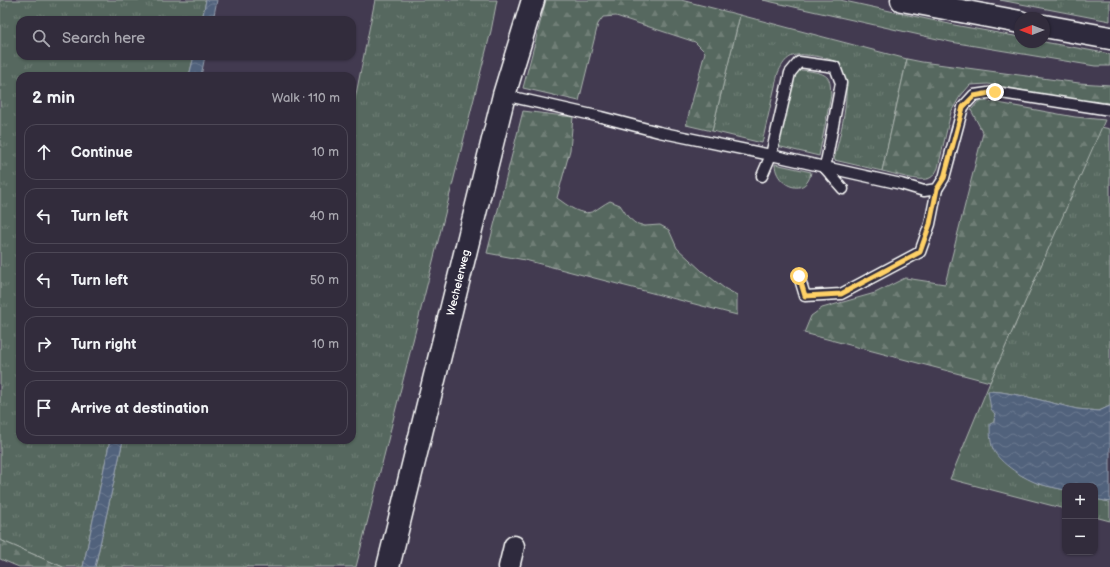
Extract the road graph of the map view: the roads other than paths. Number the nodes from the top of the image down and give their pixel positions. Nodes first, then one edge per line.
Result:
1 (533, 0) edge
2 (902, 0) edge
3 (1014, 21) edge
4 (1050, 27) edge
5 (1110, 38) edge
6 (504, 95) junction
7 (1110, 110) edge
8 (771, 155) junction
9 (825, 168) junction
10 (762, 176) dead end
11 (844, 189) dead end
12 (937, 189) junction
13 (799, 276) dead end
14 (514, 546) dead end
15 (388, 567) edge
16 (509, 567) edge

1 - 6 street, Wechelerweg
2 - 3 street
4 - 5 street
6 - 8 lane
6 - 15 street, Wechelerweg
7 - 12 lane
8 - 9 lane
8 - 9 lane
8 - 10 lane
9 - 11 lane
9 - 12 lane
12 - 13 lane
14 - 16 street

